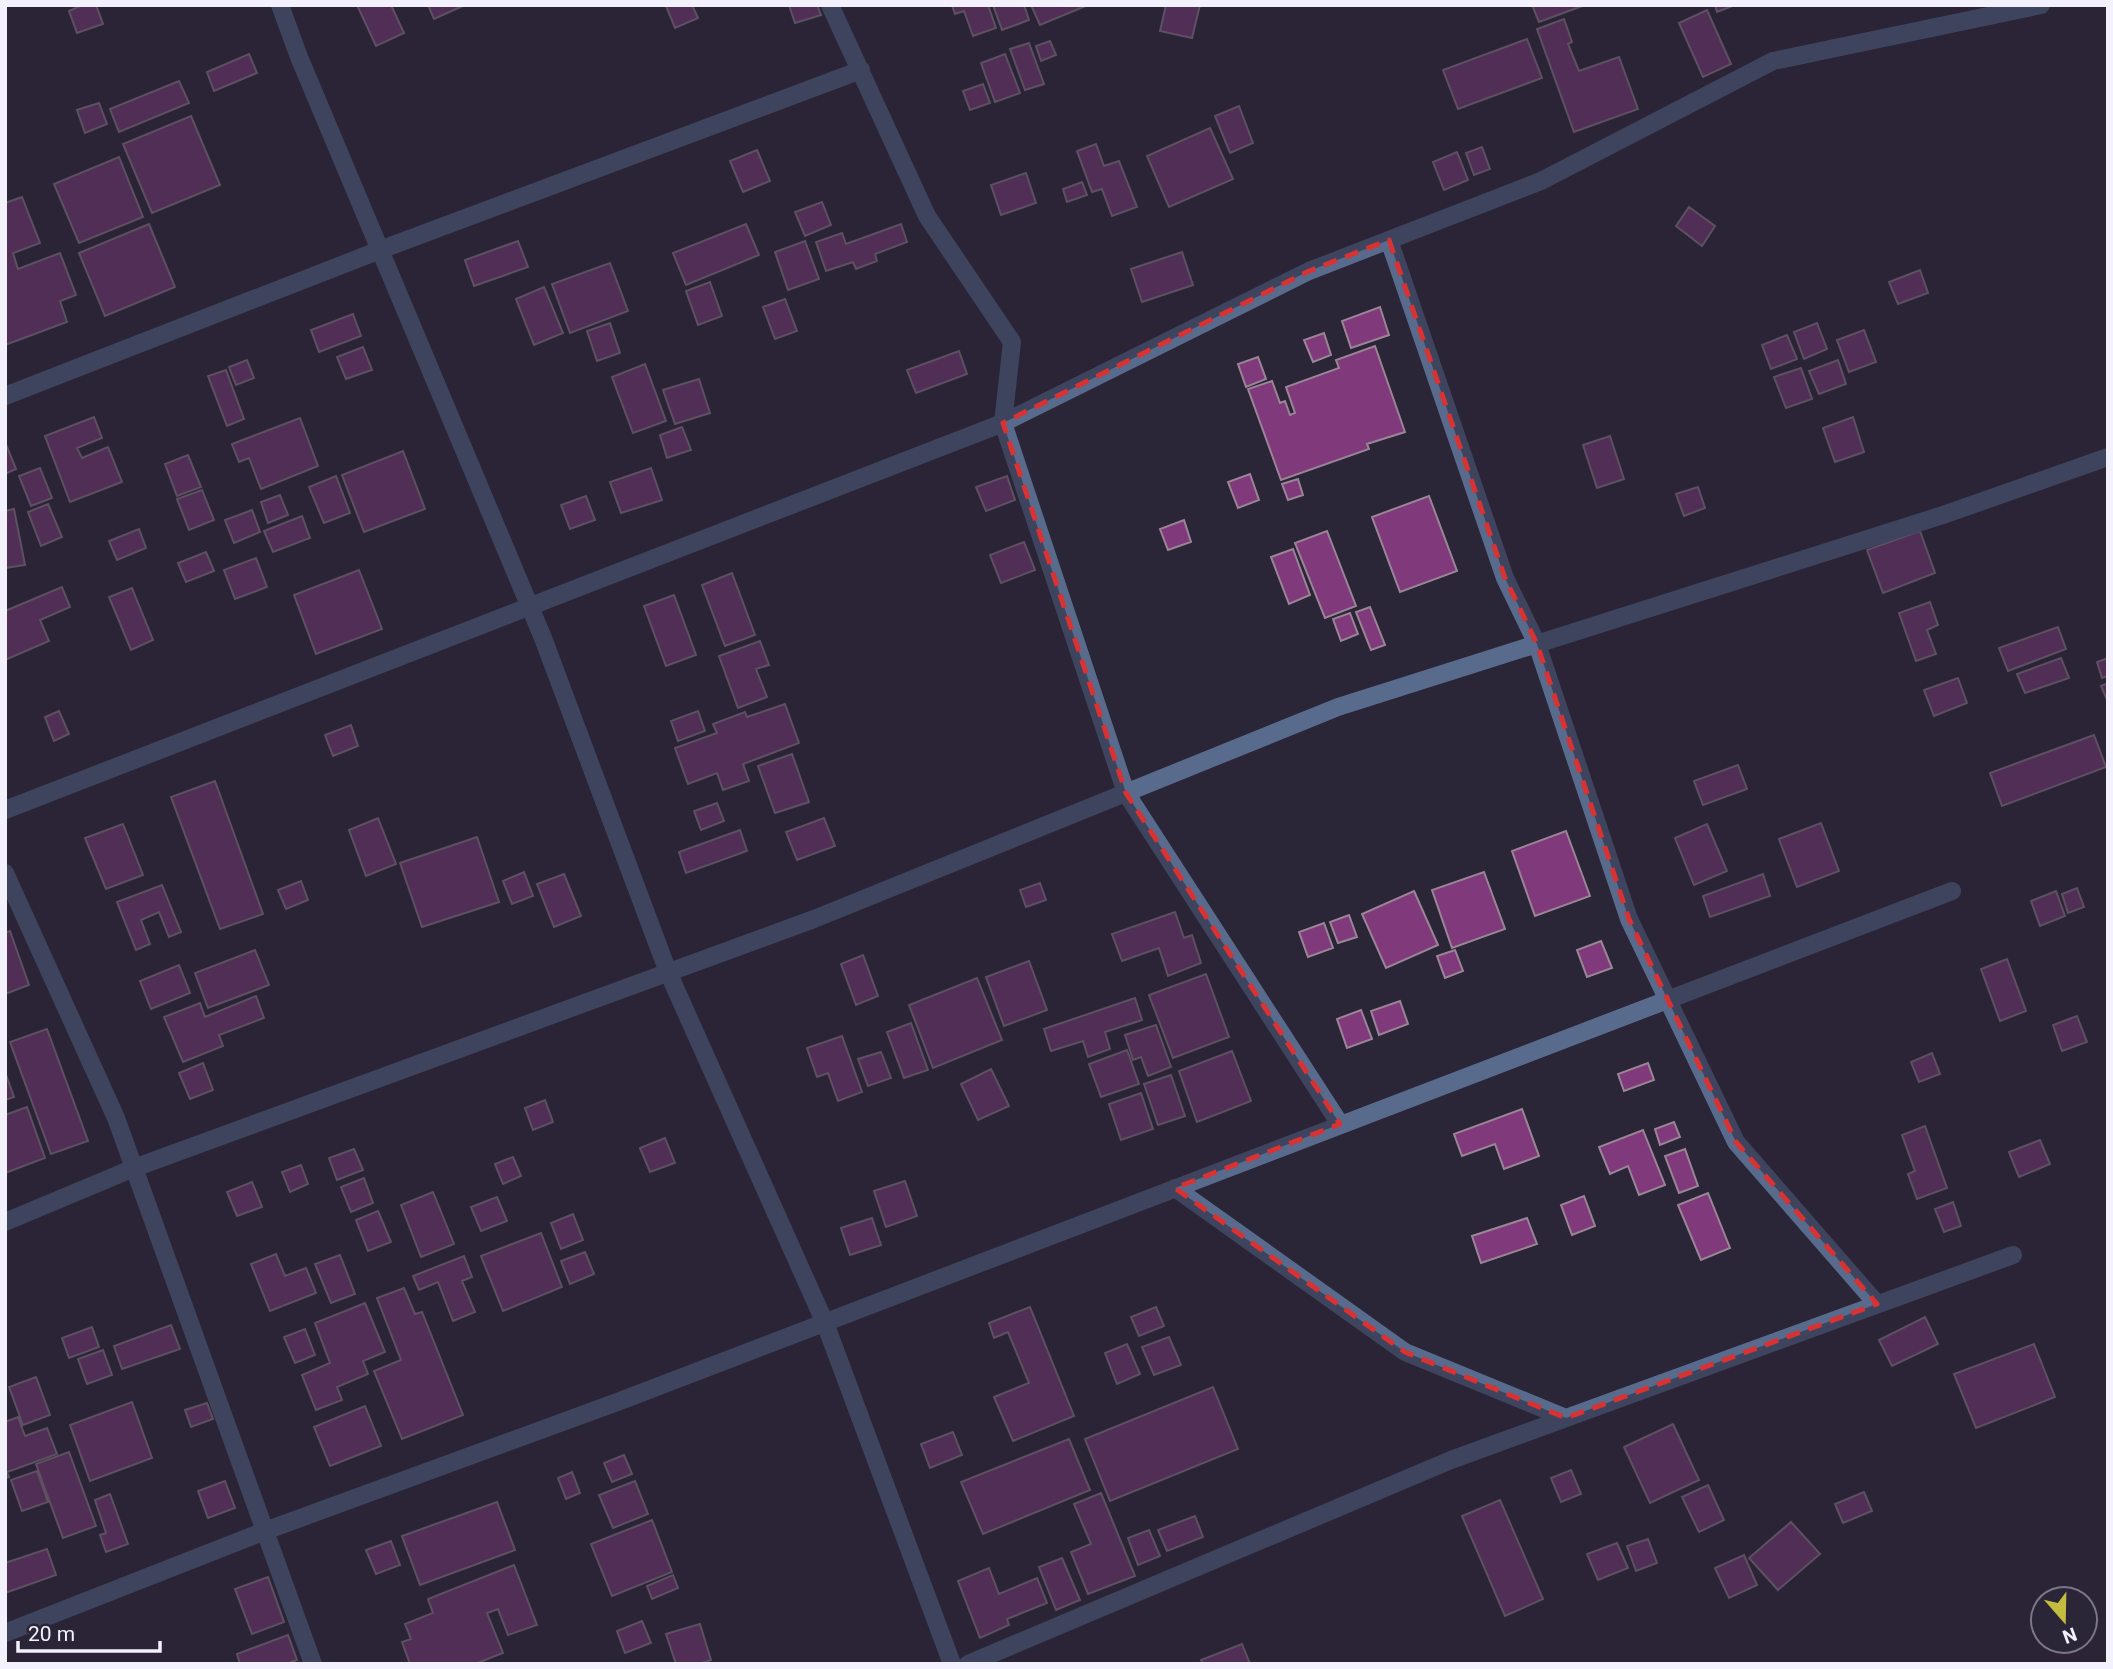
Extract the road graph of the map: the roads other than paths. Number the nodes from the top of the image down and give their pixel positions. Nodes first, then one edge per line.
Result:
1 (280, 5) edge
2 (830, 5) edge
3 (2041, 5) edge
4 (861, 70) junction
5 (1389, 240) junction
6 (380, 250) junction
7 (5, 396) edge
8 (1003, 423) junction
9 (2108, 457) edge
10 (529, 605) junction
11 (1537, 644) junction
12 (1126, 793) junction
13 (5, 810) edge
14 (5, 873) edge
15 (1952, 891) dead end
16 (668, 972) junction
17 (1669, 999) junction
18 (1340, 1124) junction
19 (134, 1168) junction
20 (1175, 1188) junction
21 (5, 1222) edge
22 (2013, 1255) dead end
23 (1877, 1304) junction
24 (825, 1323) junction
25 (1566, 1418) junction
26 (265, 1531) junction
27 (5, 1633) edge
28 (313, 1664) edge
29 (952, 1664) edge
30 (968, 1664) edge

1 - 6 street
2 - 4 street
3 - 5 street
4 - 6 street
4 - 8 street
5 - 8 street
5 - 11 street
6 - 7 street
6 - 10 street
8 - 10 street
8 - 12 street
9 - 11 street
10 - 13 street
10 - 16 street
11 - 12 street
11 - 17 street
12 - 16 street
12 - 18 street
14 - 19 street
15 - 17 street
16 - 19 street
16 - 24 street
17 - 18 street
17 - 23 street
18 - 20 street
19 - 21 street
19 - 26 street
20 - 24 street
20 - 25 street
22 - 23 street
23 - 25 street
24 - 26 street
24 - 29 street
25 - 30 street
26 - 27 street
26 - 28 street

